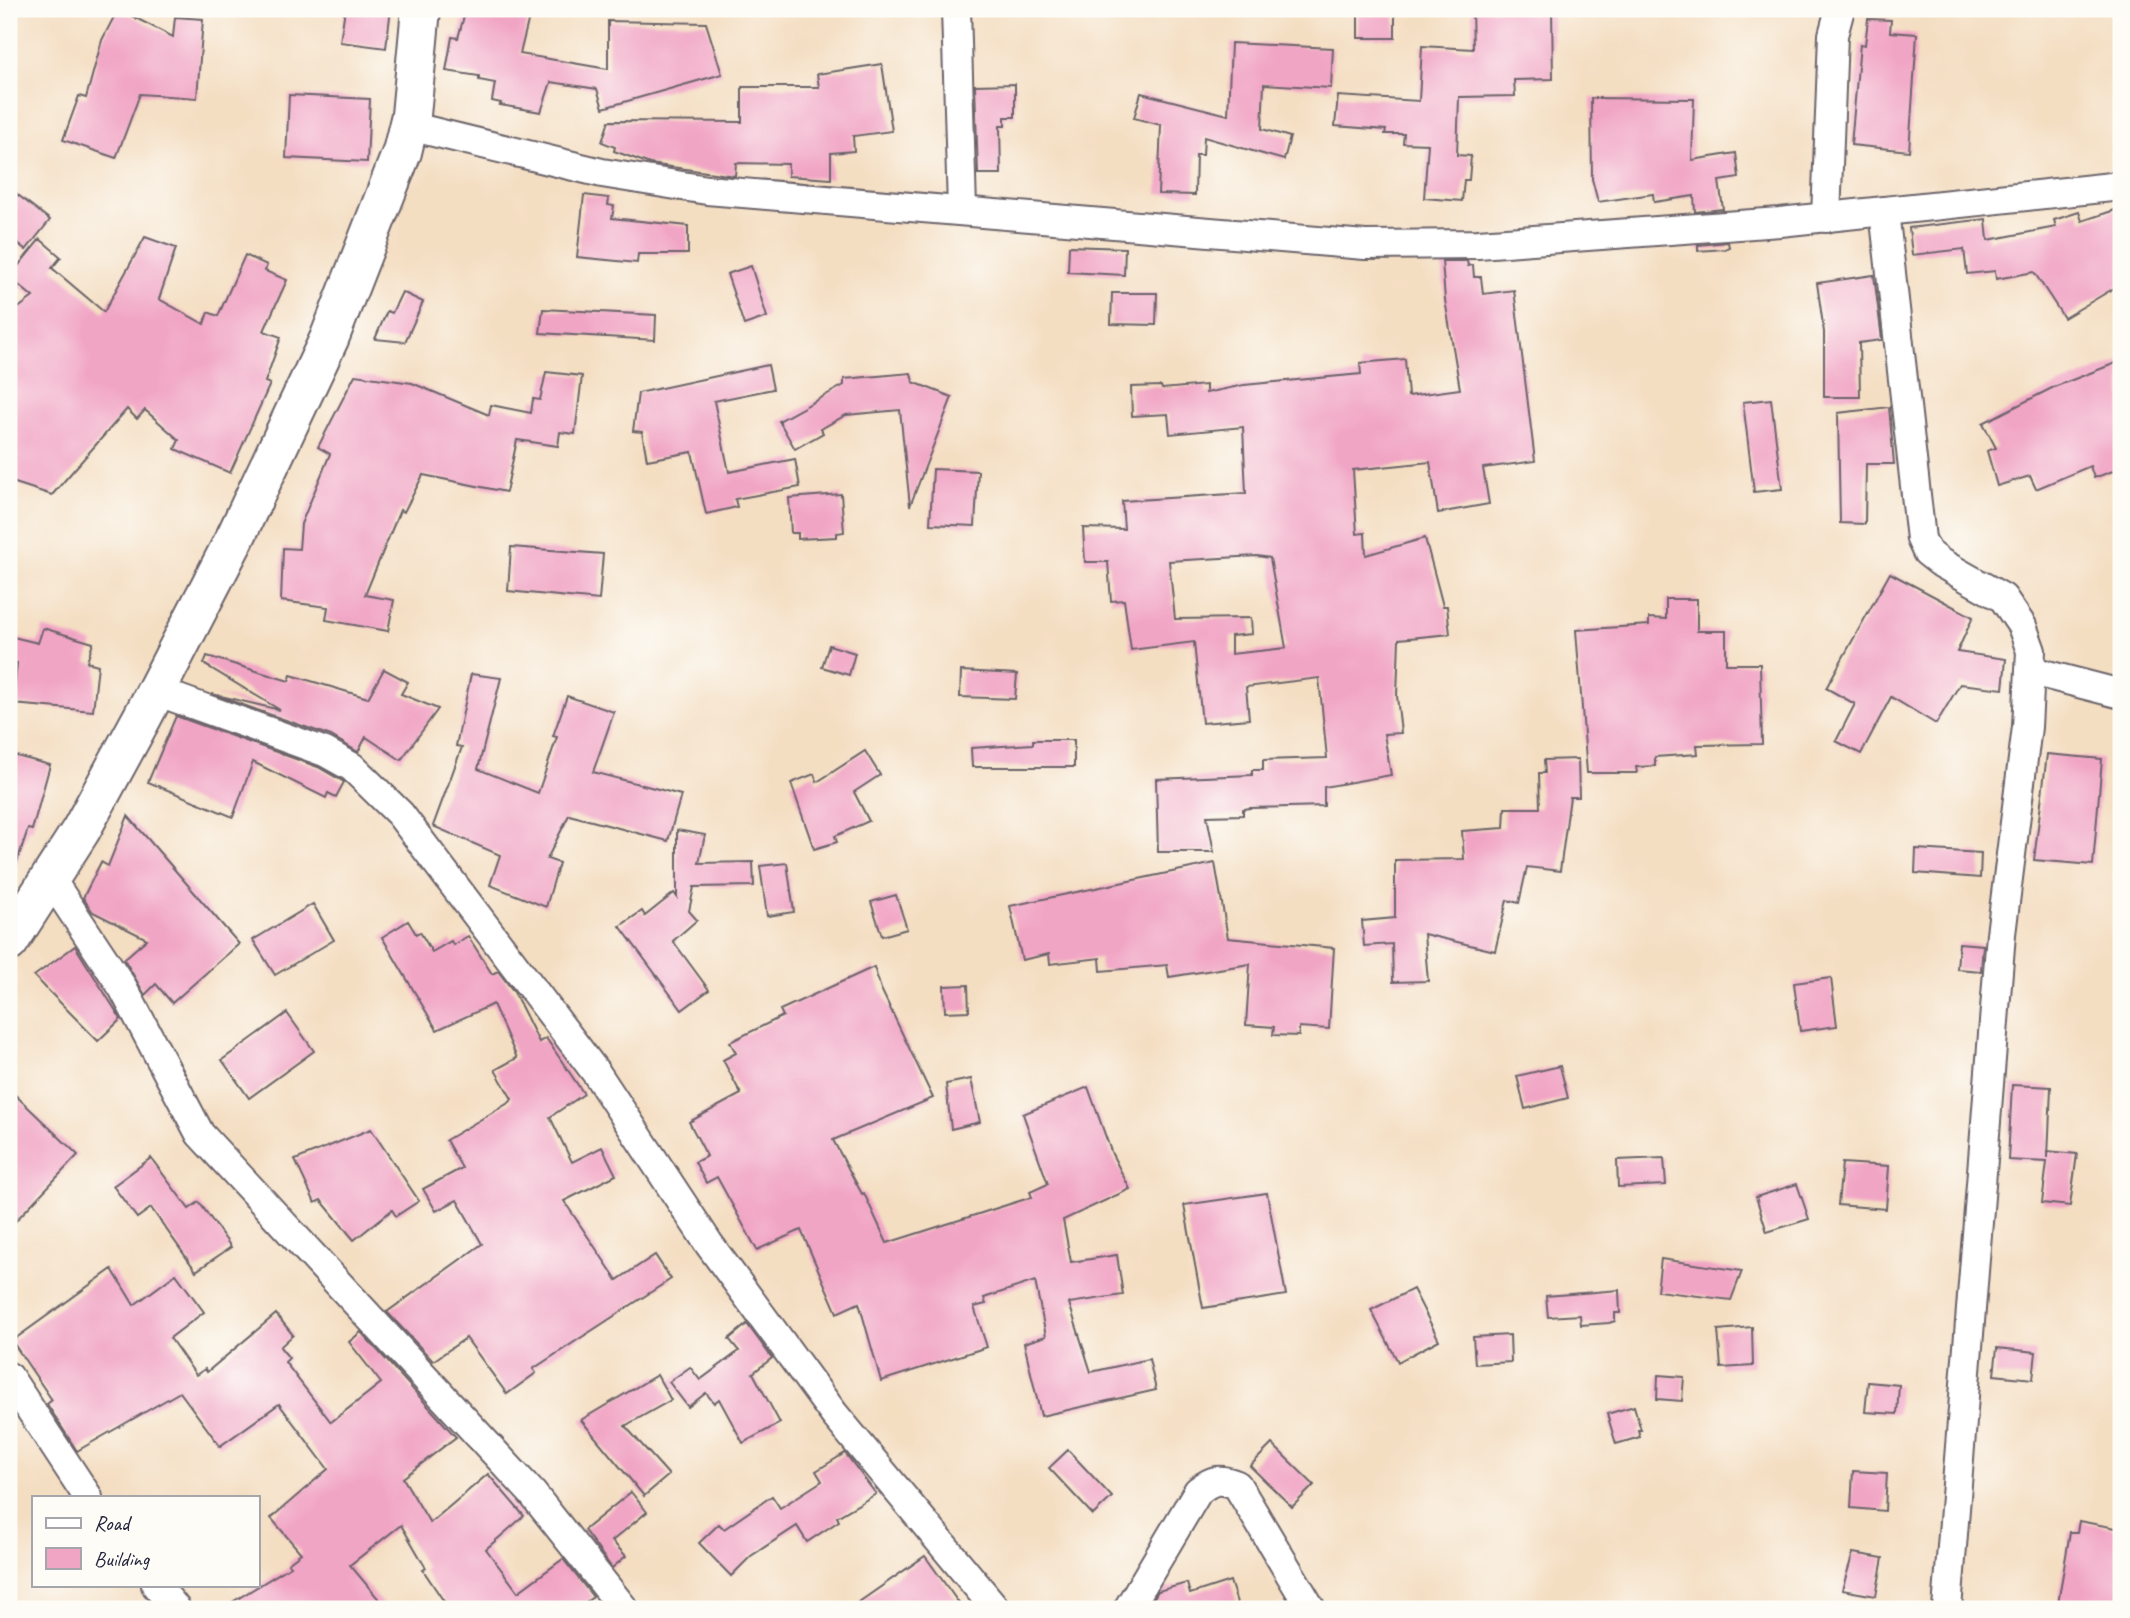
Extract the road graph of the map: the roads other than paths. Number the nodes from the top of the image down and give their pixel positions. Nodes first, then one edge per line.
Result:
1 (421, 9) edge
2 (956, 9) edge
3 (1840, 9) edge
4 (408, 126) junction
5 (2121, 186) edge
6 (961, 209) junction
7 (1884, 211) junction
8 (1826, 218) junction
9 (2032, 671) junction
10 (156, 691) junction
11 (2121, 694) edge
12 (50, 878) junction
13 (9, 942) edge
14 (9, 1377) edge
15 (87, 1496) edge
16 (157, 1586) edge
17 (176, 1609) edge
18 (624, 1609) edge
19 (996, 1609) edge
20 (1128, 1609) edge
21 (1311, 1609) edge
22 (1947, 1609) edge

1 - 4 street
2 - 6 street
3 - 8 street
4 - 6 street
4 - 10 street
5 - 7 street
6 - 8 street
7 - 8 street
7 - 9 street
9 - 11 street
9 - 22 street
10 - 12 street
10 - 19 street
12 - 13 street
12 - 18 street
14 - 15 street
16 - 17 street
20 - 21 street

